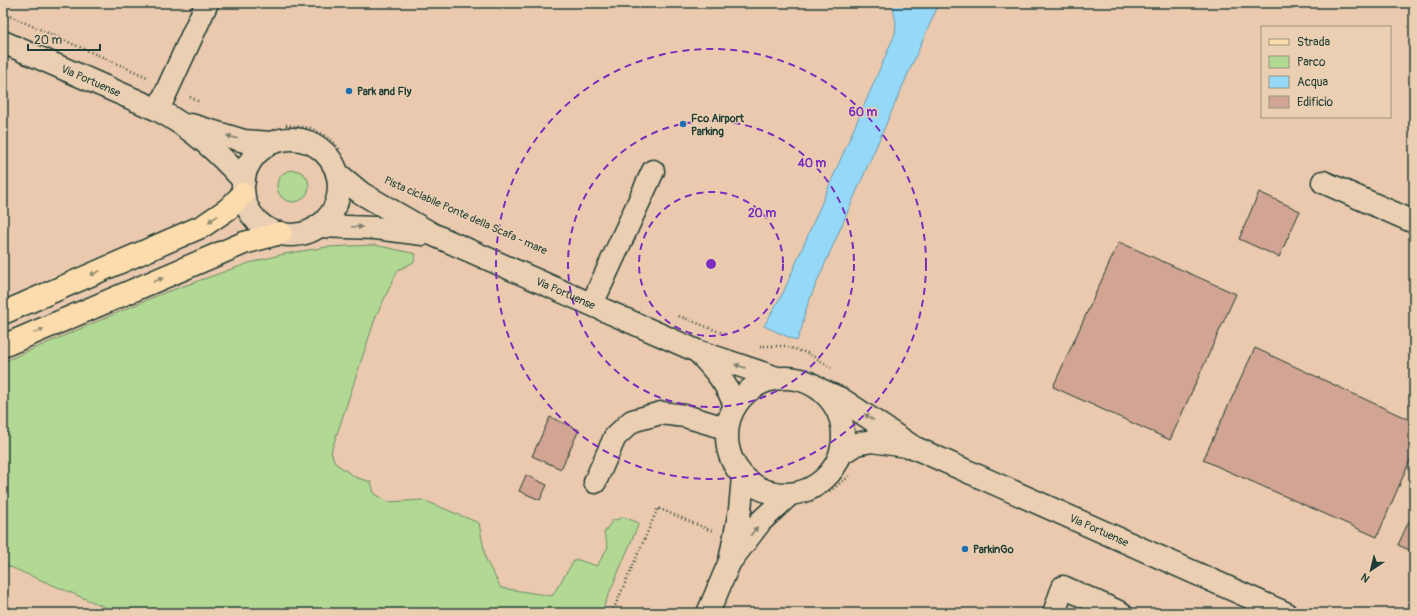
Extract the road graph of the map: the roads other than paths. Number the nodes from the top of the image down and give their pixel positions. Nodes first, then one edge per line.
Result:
1 (206, 3) edge
2 (3, 42) edge
3 (158, 110) junction
4 (178, 121) junction
5 (276, 134) junction
6 (653, 171) dead end
7 (338, 174) junction
8 (1323, 182) dead end
9 (244, 188) junction
10 (1414, 222) edge
11 (318, 226) junction
12 (281, 233) junction
13 (434, 235) junction
14 (592, 304) junction
15 (3, 312) edge
16 (3, 346) edge
17 (697, 351) junction
18 (777, 378) junction
19 (823, 391) junction
20 (735, 406) junction
21 (726, 428) junction
22 (913, 447) junction
23 (842, 453) junction
24 (743, 477) junction
25 (595, 482) dead end
26 (789, 495) junction
27 (730, 561) junction
28 (708, 613) edge
29 (1054, 613) edge
30 (1121, 613) edge
31 (1285, 613) edge

1 - 3 street
2 - 3 street, Via Portuense
3 - 4 street, Via Portuense
5 -> 4 street, Via Portuense
4 - 9 street, Via Portuense
5 - 7 street
5 - 9 street
6 - 14 street
7 - 11 street
7 - 13 street, Via Portuense
8 - 10 street
9 - 12 street
9 -> 15 main road
11 - 12 street
11 -> 13 street, Via Portuense
16 -> 12 main road
13 - 14 street, Via Portuense
14 - 17 street, Via Portuense
18 -> 17 street, Via Portuense
17 - 20 street, Via Portuense
18 - 19 street
18 - 20 street
22 -> 19 street, Via Portuense
19 - 23 street
20 - 21 street
21 - 24 street
21 - 25 street
22 - 23 street, Via Portuense
22 - 31 street, Via Portuense
23 - 26 street
24 - 26 street
24 - 27 street
27 -> 26 street
27 - 28 street
29 - 30 street

